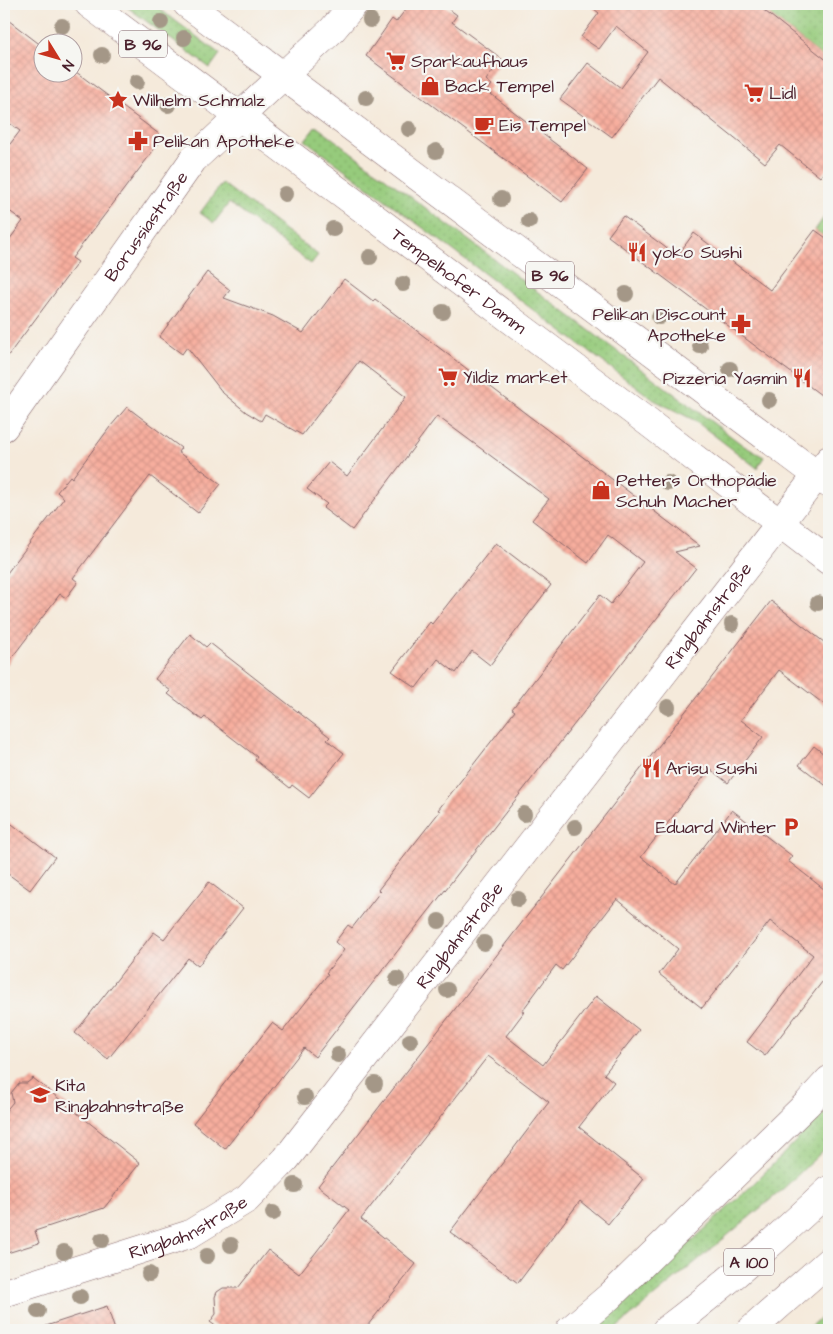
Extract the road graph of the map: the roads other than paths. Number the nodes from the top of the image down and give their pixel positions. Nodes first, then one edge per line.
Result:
1 (89, 4) edge
2 (187, 4) edge
3 (354, 4) edge
4 (283, 76) junction
5 (240, 116) junction
6 (4, 427) edge
7 (825, 473) edge
8 (780, 523) junction
9 (829, 561) edge
10 (829, 1080) edge
11 (829, 1190) edge
12 (829, 1262) edge
13 (4, 1294) edge
14 (570, 1330) edge
15 (666, 1330) edge
16 (751, 1330) edge

1 - 5 main road, Tempelhofer Damm / B 96
2 - 4 main road, B 96
3 - 4 main road, Borussiastraße
4 - 5 main road, Borussiastraße
4 - 7 main road, B 96
5 - 6 main road, Borussiastraße
5 - 8 main road, Tempelhofer Damm / B 96
7 - 8 main road, Ringbahnstraße
8 - 9 main road, Tempelhofer Damm / B 96
8 - 13 main road, Ringbahnstraße
10 - 14 main road
11 - 15 main road, A 100
12 - 16 main road, A 100

